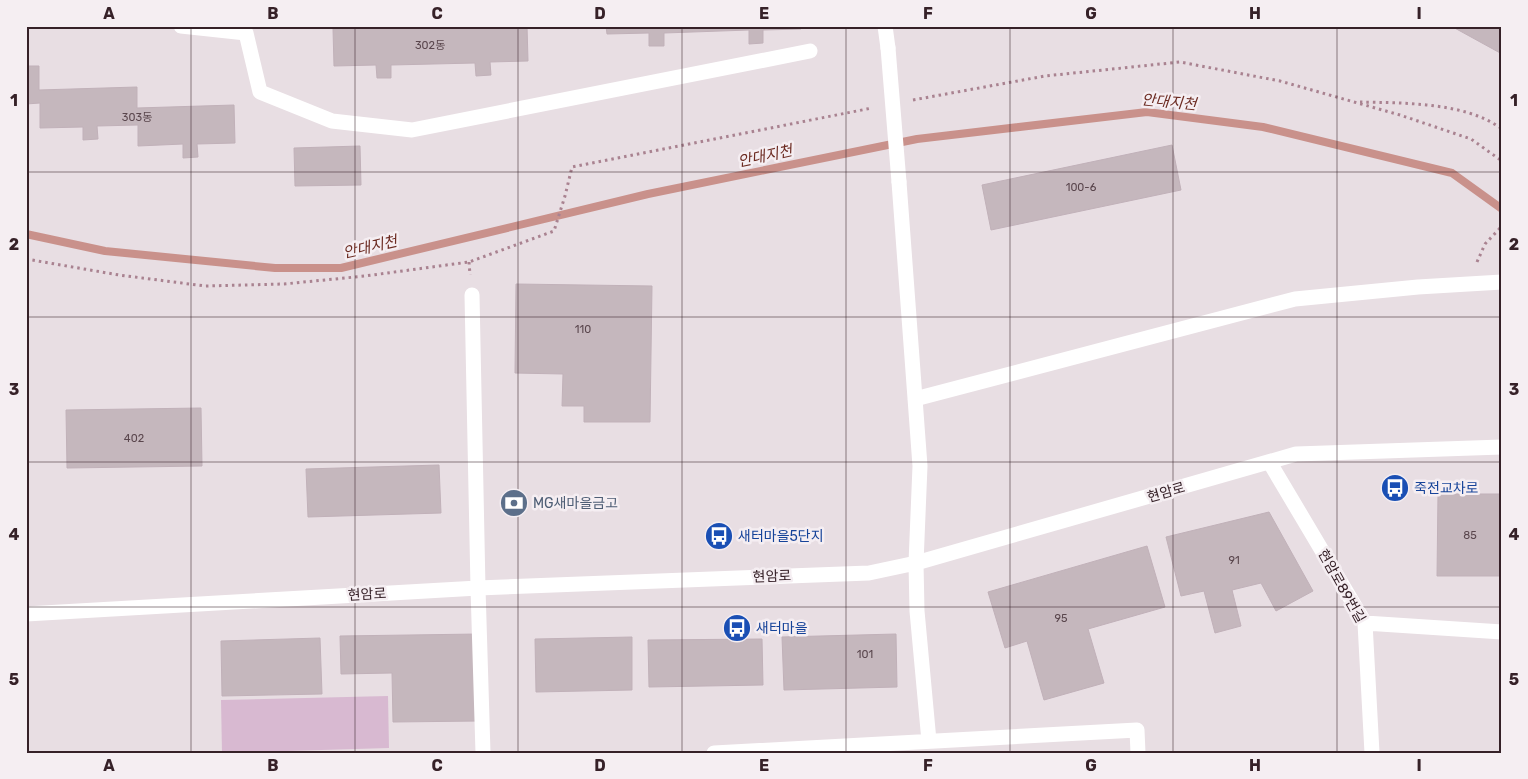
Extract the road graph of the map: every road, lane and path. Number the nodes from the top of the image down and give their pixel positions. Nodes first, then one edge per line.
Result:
1 (181, 26) edge
2 (885, 26) edge
3 (810, 51) dead end
4 (912, 100) dead end
5 (1353, 101) junction
6 (874, 107) dead end
7 (1502, 129) edge
8 (1502, 161) edge
9 (1502, 226) edge
10 (1485, 244) dead end
11 (26, 259) edge
12 (1502, 282) edge
13 (472, 295) dead end
14 (915, 399) junction
15 (1502, 447) edge
16 (1270, 463) junction
17 (916, 563) junction
18 (478, 588) junction
19 (26, 614) edge
20 (1365, 623) junction
21 (1502, 632) edge
22 (929, 741) junction
23 (483, 753) edge
24 (714, 753) edge
25 (1138, 753) edge
26 (1372, 753) edge

1 - 3 street
2 - 14 street, bridge
4 - 5 path
5 - 7 path
5 - 8 path
6 - 11 path
9 - 10 path
12 - 14 street
13 - 18 street
14 - 17 street
15 - 16 street, 현암로
16 - 17 street, 현암로
16 - 20 street, 현암로89번길
17 - 18 street, 현암로
17 - 22 street
18 - 19 street, 현암로
18 - 23 street
20 - 21 street
20 - 26 street, 현암로89번길
22 - 24 street
22 - 25 street

